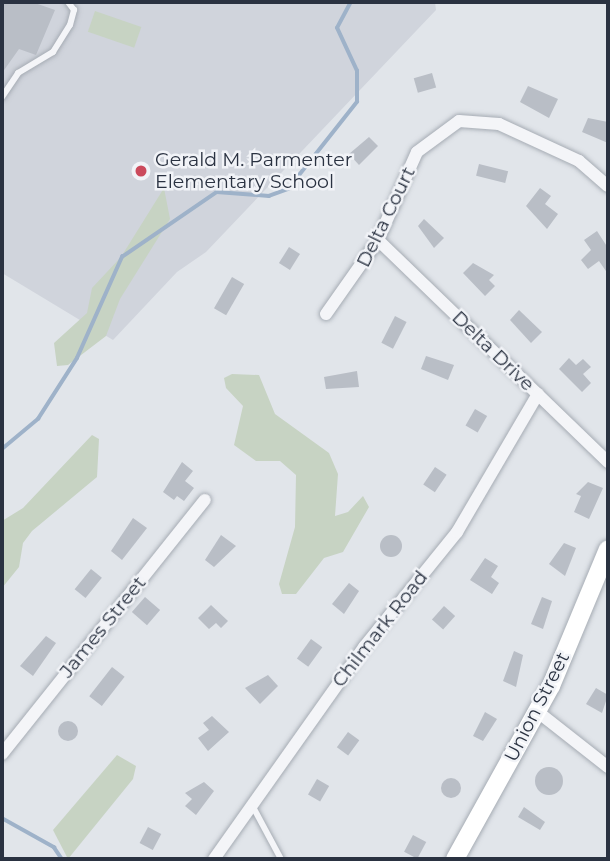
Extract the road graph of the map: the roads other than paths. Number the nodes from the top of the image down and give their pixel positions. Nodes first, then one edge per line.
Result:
1 (68, 2) edge
2 (2, 97) edge
3 (608, 186) edge
4 (378, 240) junction
5 (326, 314) dead end
6 (538, 394) junction
7 (608, 462) edge
8 (205, 500) dead end
9 (608, 550) edge
10 (538, 712) junction
11 (2, 754) edge
12 (608, 767) edge
13 (252, 805) junction
14 (214, 859) edge
15 (281, 859) edge
16 (455, 859) edge

1 - 2 lane
3 - 4 street, Delta Court
4 - 5 street, Delta Court
4 - 6 street, Delta Drive
6 - 7 street, Delta Drive
6 - 13 street, Chilmark Road
8 - 11 street, James Street
9 - 10 main road, Union Street
10 - 12 street
10 - 16 main road, Union Street
13 - 14 street, Chilmark Road
13 - 15 lane

